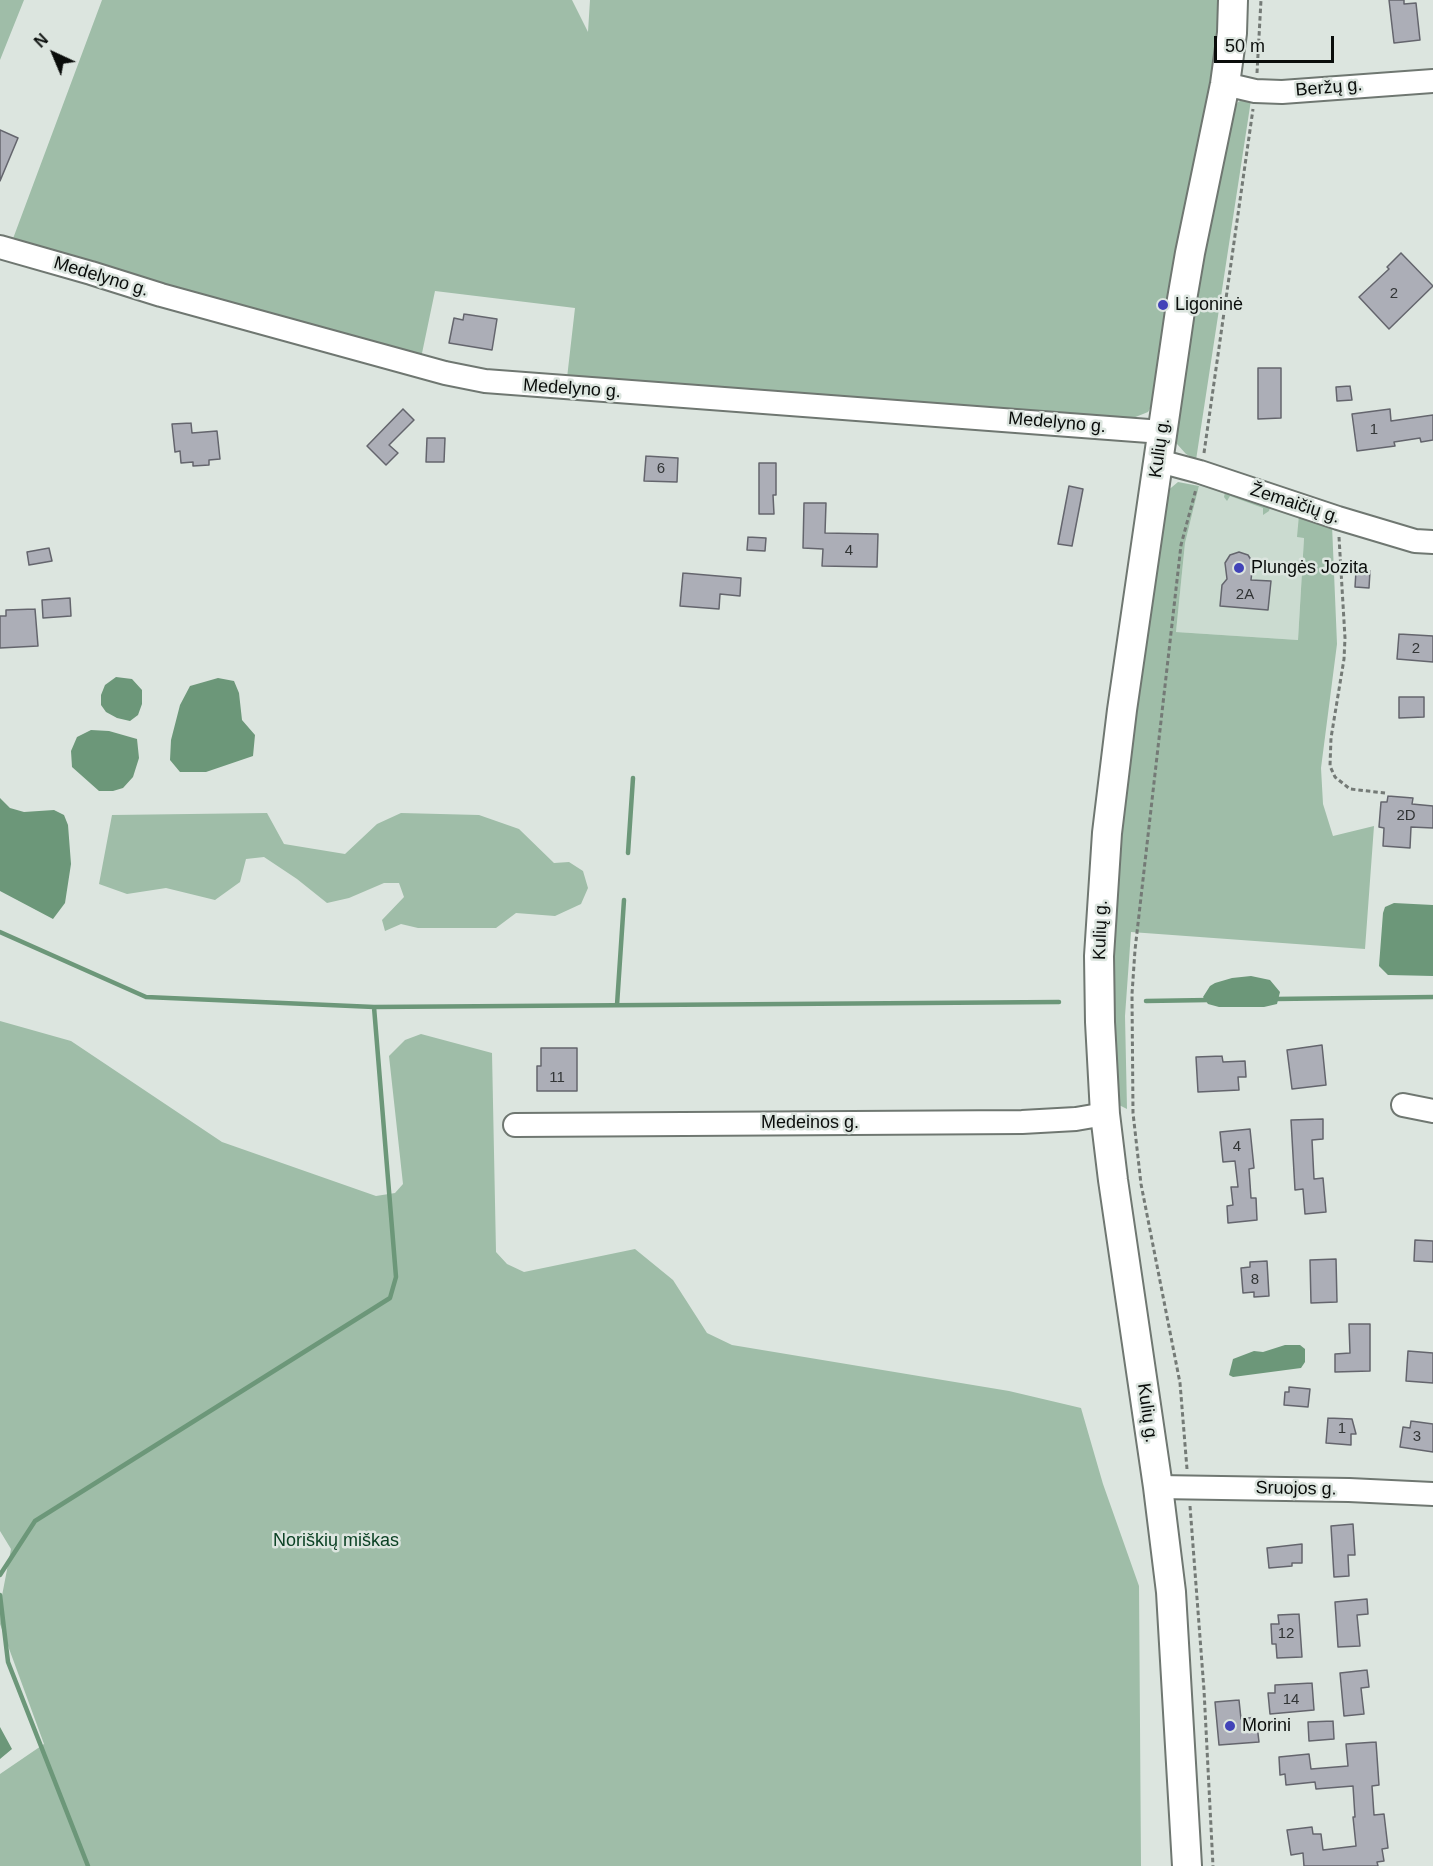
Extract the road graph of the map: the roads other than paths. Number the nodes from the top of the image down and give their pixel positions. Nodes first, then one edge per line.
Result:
1 (1233, 0) edge
2 (1433, 81) edge
3 (1226, 84) junction
4 (0, 247) edge
5 (1162, 432) junction
6 (1159, 461) junction
7 (1433, 542) edge
8 (1403, 1105) dead end
9 (1433, 1111) edge
10 (1105, 1114) junction
11 (515, 1125) dead end
12 (1158, 1487) junction
13 (1433, 1494) edge
14 (1187, 1866) edge

1 - 3 main road, Kulių g.
2 - 3 street, Beržų g.
3 - 5 main road, Kulių g.
4 - 5 street, Medelyno g.
5 - 6 main road, Kulių g.
6 - 7 street, Žemaičių g.
6 - 10 main road, Kulių g.
8 - 9 street
10 - 11 street, Medeinos g.
10 - 12 main road, Kulių g.
12 - 13 street, Sruojos g.
12 - 14 main road, Kulių g.

